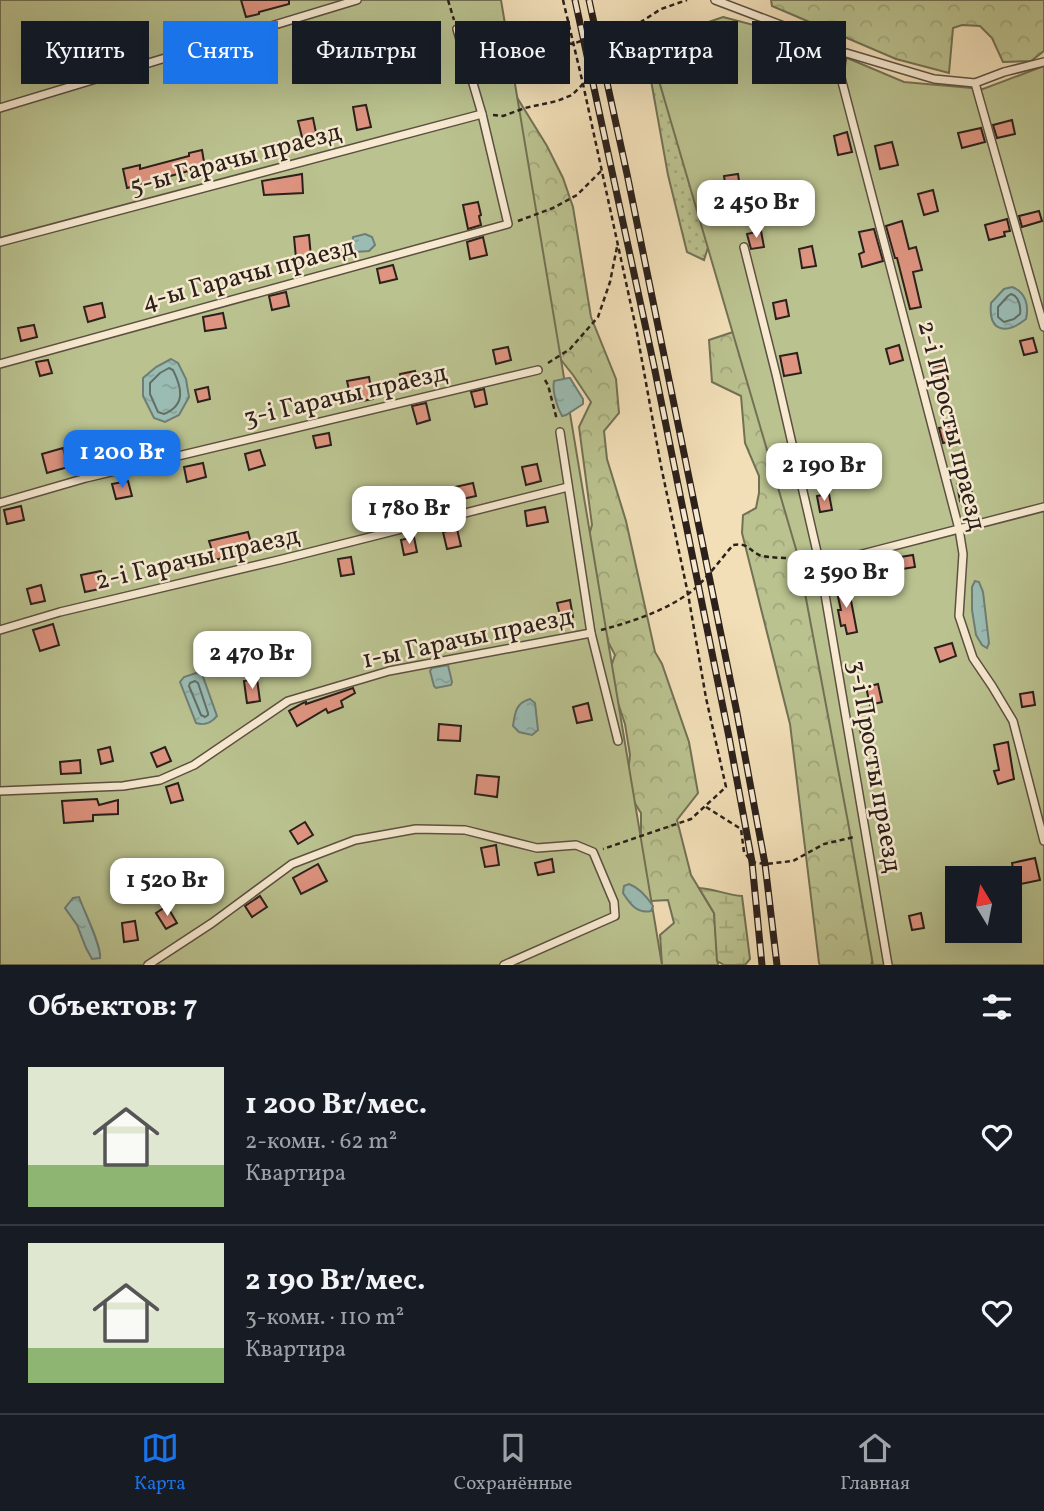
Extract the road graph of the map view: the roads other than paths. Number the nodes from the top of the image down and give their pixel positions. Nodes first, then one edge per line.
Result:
1 (357, 0) edge
2 (715, 0) edge
3 (770, 21) edge
4 (846, 53) edge
5 (1044, 62) edge
6 (975, 83) junction
7 (473, 84) edge
8 (843, 84) edge
9 (0, 108) edge
10 (482, 114) junction
11 (0, 242) edge
12 (744, 247) dead end
13 (1044, 327) edge
14 (0, 364) edge
15 (538, 370) road end
16 (560, 432) road end
17 (568, 487) junction
18 (0, 503) edge
19 (1044, 507) edge
20 (959, 529) junction
21 (820, 565) junction
22 (0, 630) edge
23 (591, 632) junction
24 (618, 741) dead end
25 (0, 791) edge
26 (1044, 841) edge
27 (148, 965) edge
28 (504, 965) edge
29 (888, 965) edge

1 - 9 lane
2 - 3 lane
4 - 6 lane
5 - 6 lane
6 - 13 lane
7 - 10 lane
8 - 20 lane, 2-і Просты праезд
10 - 11 lane, 5-ы Гарачы праезд
10 - 14 lane, 4-ы Гарачы праезд
12 - 21 lane, 3-і Просты праезд
15 - 18 lane, 3-і Гарачы праезд
16 - 17 lane
17 - 22 lane, 2-і Гарачы праезд
17 - 23 lane
19 - 20 lane
20 - 21 lane
20 - 26 lane, 2-і Просты праезд
21 - 29 lane, 3-і Просты праезд
23 - 24 lane
23 - 25 lane, 1-ы Гарачы праезд
27 - 28 lane

